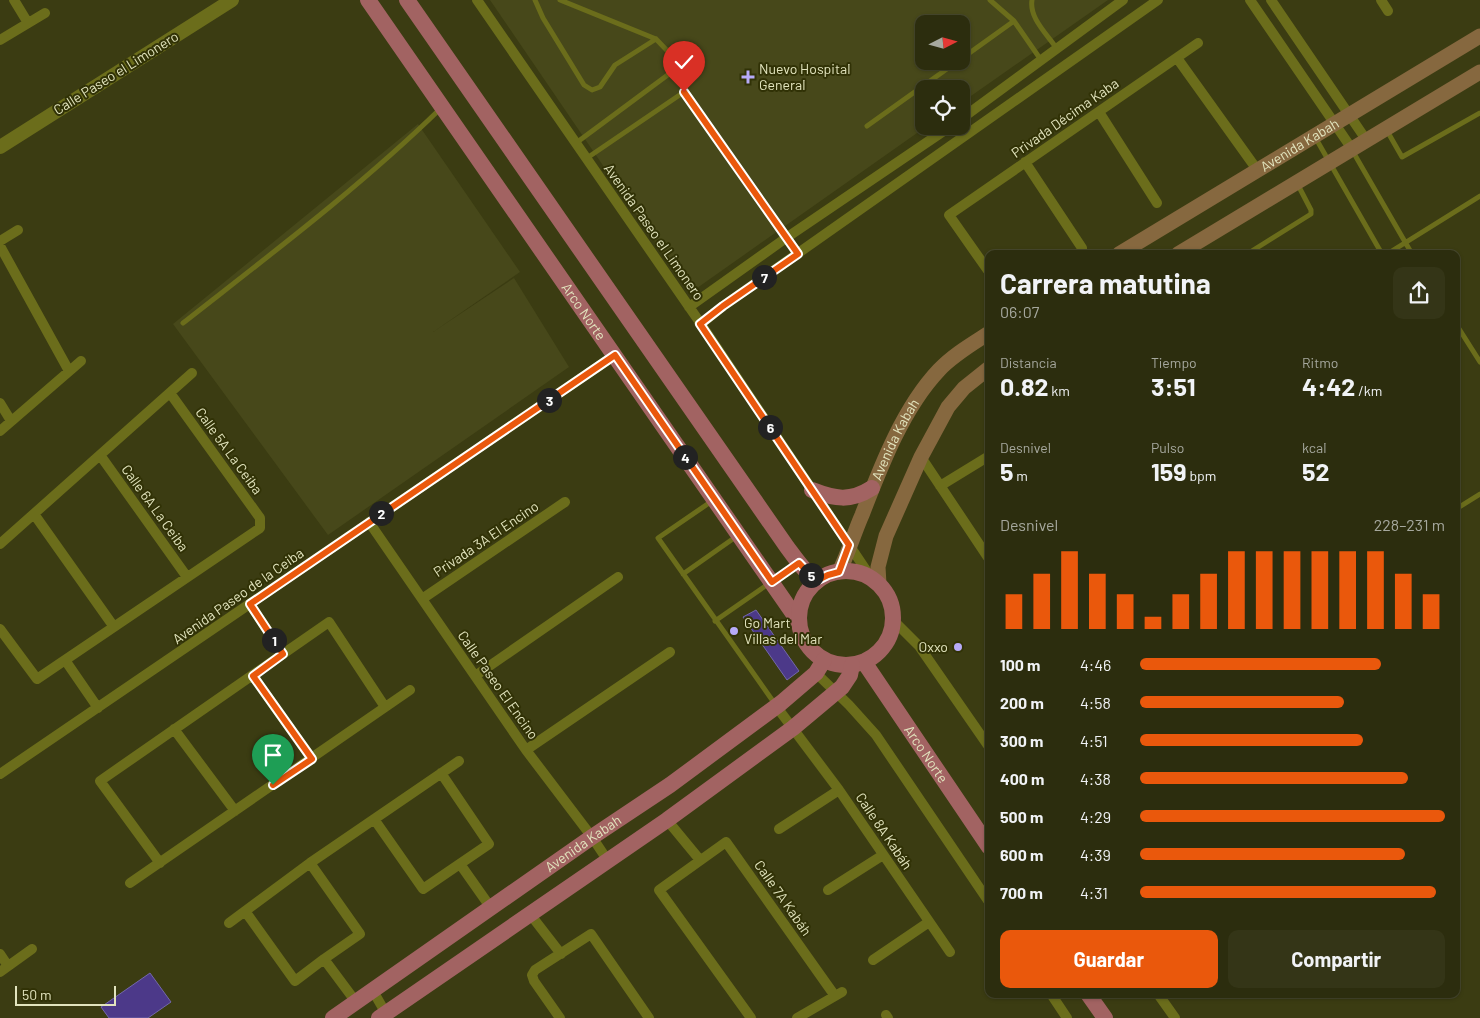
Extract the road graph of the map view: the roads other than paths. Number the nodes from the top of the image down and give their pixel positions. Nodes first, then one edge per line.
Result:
1 (14, 0) edge
2 (232, 0) edge
3 (368, 0) edge
4 (407, 0) edge
5 (477, 0) edge
6 (535, 0) edge
7 (560, 0) edge
8 (990, 0) edge
9 (1032, 0) edge
10 (1123, 0) edge
11 (1158, 0) edge
12 (1250, 0) edge
13 (1272, 0) edge
14 (1381, 0) edge
15 (1388, 11) dead end
16 (45, 13) dead end
17 (1014, 21) junction
18 (28, 23) junction
19 (1480, 36) edge
20 (656, 39) junction
21 (0, 40) edge
22 (1198, 43) dead end
23 (1057, 48) junction
24 (970, 53) edge
25 (1177, 58) junction
26 (1041, 60) junction
27 (946, 70) edge
28 (1480, 72) edge
29 (442, 107) junction
30 (970, 112) edge
31 (1098, 112) junction
32 (1480, 113) edge
33 (1350, 115) junction
34 (1335, 124) junction
35 (867, 126) dead end
36 (1386, 129) junction
37 (939, 135) edge
38 (952, 135) edge
39 (1314, 136) junction
40 (1367, 140) junction
41 (956, 142) junction
42 (576, 143) junction
43 (0, 147) edge
44 (1352, 150) junction
45 (586, 158) junction
46 (1025, 162) junction
47 (1330, 163) junction
48 (1258, 171) junction
49 (1296, 183) junction
50 (1480, 196) edge
51 (1157, 203) dead end
52 (18, 230) dead end
53 (786, 238) junction
54 (0, 241) edge
55 (1405, 243) junction
56 (0, 246) edge
57 (1082, 248) dead end
58 (1125, 250) edge
59 (1185, 250) edge
60 (1253, 250) edge
61 (1380, 250) edge
62 (1394, 250) edge
63 (1409, 250) edge
64 (798, 254) junction
65 (985, 266) edge
66 (689, 307) junction
67 (183, 323) dead end
68 (700, 324) junction
69 (1460, 330) edge
70 (985, 336) edge
71 (615, 355) junction
72 (81, 361) dead end
73 (1480, 362) edge
74 (70, 371) junction
75 (985, 371) edge
76 (192, 374) dead end
77 (170, 393) junction
78 (0, 403) edge
79 (11, 421) junction
80 (0, 431) edge
81 (100, 455) junction
82 (921, 457) junction
83 (985, 458) edge
84 (940, 486) junction
85 (872, 488) junction
86 (812, 490) junction
87 (1480, 494) edge
88 (715, 499) junction
89 (565, 502) dead end
90 (1460, 506) edge
91 (34, 514) junction
92 (369, 522) junction
93 (739, 535) junction
94 (0, 544) edge
95 (849, 545) junction
96 (985, 553) edge
97 (799, 563) junction
98 (839, 572) junction
99 (683, 574) junction
100 (187, 577) junction
101 (618, 577) dead end
102 (818, 580) junction
103 (772, 582) junction
104 (875, 582) junction
105 (422, 599) junction
106 (250, 604) junction
107 (893, 620) junction
108 (715, 621) junction
109 (799, 622) junction
110 (114, 627) junction
111 (0, 629) edge
112 (670, 652) dead end
113 (283, 654) junction
114 (65, 660) junction
115 (858, 664) junction
116 (820, 667) junction
117 (253, 676) junction
118 (475, 676) junction
119 (410, 690) dead end
120 (836, 694) junction
121 (776, 706) junction
122 (385, 707) junction
123 (98, 708) junction
124 (793, 728) junction
125 (174, 729) junction
126 (985, 741) edge
127 (526, 750) junction
128 (312, 759) junction
129 (459, 761) dead end
130 (442, 773) junction
131 (0, 774) edge
132 (839, 790) junction
133 (235, 811) junction
134 (374, 819) junction
135 (667, 820) junction
136 (779, 829) dead end
137 (592, 837) junction
138 (985, 841) edge
139 (884, 855) junction
140 (700, 860) junction
141 (608, 861) junction
142 (160, 862) junction
143 (310, 863) junction
144 (460, 864) junction
145 (130, 884) dead end
146 (828, 890) dead end
147 (985, 896) edge
148 (490, 908) junction
149 (245, 911) junction
150 (530, 914) junction
151 (929, 922) junction
152 (229, 923) dead end
153 (32, 949) dead end
154 (950, 952) dead end
155 (0, 954) edge
156 (560, 954) junction
157 (324, 959) junction
158 (874, 960) dead end
159 (4, 969) edge
160 (373, 991) junction
161 (1054, 998) edge
162 (1091, 998) edge
163 (1161, 998) edge
164 (356, 1002) junction
165 (384, 1016) edge
166 (333, 1018) edge
167 (560, 1018) edge
168 (649, 1018) edge
169 (751, 1018) edge
170 (797, 1018) edge
171 (1067, 1018) edge
172 (1105, 1018) edge
173 (1175, 1018) edge

1 - 18 street
2 - 43 street, Calle Paseo el Limonero
3 - 29 main road, Arco Norte
4 - 97 main road
5 - 42 street, Avenida Paseo el Limonero
6 - 20 lane
7 - 20 lane
8 - 17 lane
9 - 23 lane
10 - 23 street
11 - 41 street
12 - 34 street
13 - 33 street
14 - 15 street
16 - 18 street
17 - 24 lane
17 - 26 lane
18 - 21 street
19 - 33 main road, Avenida Kabah
20 - 42 lane
22 - 25 street, Privada Décima Kaba
23 - 26 street
25 - 31 street, Privada Décima Kaba
25 - 48 street
26 - 30 street
27 - 35 lane
28 - 36 main road
29 - 67 lane
29 - 71 main road, Arco Norte
31 - 46 street, Privada Décima Kaba
31 - 51 street
32 - 36 lane
33 - 34 main road, Avenida Kabah
33 - 40 street
34 - 39 main road, Avenida Kabah
34 - 44 street
36 - 40 main road
37 - 53 street
38 - 41 street
39 - 47 lane
39 - 48 main road, Avenida Kabah
40 - 44 main road
41 - 64 street
42 - 45 street, Avenida Paseo el Limonero
44 - 47 main road
44 - 55 lane
45 - 53 lane
45 - 66 street, Avenida Paseo el Limonero
46 - 57 street
46 - 65 street, Privada Décima Kaba
47 - 49 main road
47 - 61 lane
48 - 58 main road, Avenida Kabah
49 - 59 main road
49 - 60 lane
50 - 55 lane
52 - 54 street
53 - 64 lane
53 - 66 street
55 - 62 lane
55 - 63 lane
56 - 74 street
64 - 68 street
66 - 68 street, Avenida Paseo el Limonero
68 - 86 street, Avenida Paseo el Limonero
69 - 73 lane
70 - 85 main road, Avenida Kabah
71 - 88 main road, Arco Norte
71 - 92 street, Avenida Paseo de la Ceiba
72 - 74 street
74 - 79 street
75 - 82 main road
76 - 77 street
77 - 81 street
77 - 100 street, Calle 5A La Ceiba
78 - 79 street
79 - 80 street
81 - 91 street
81 - 100 street, Calle 6A La Ceiba
82 - 84 street
82 - 104 main road
83 - 84 street
84 - 96 street
85 - 86 main road
85 - 95 main road, Avenida Kabah
86 - 95 street, Avenida Paseo el Limonero
87 - 90 lane
88 - 93 main road, Arco Norte
88 - 99 lane
89 - 105 street, Privada 3A El Encino
91 - 94 street
91 - 110 street
92 - 105 street, Calle Paseo El Encino
92 - 106 street, Avenida Paseo de la Ceiba
93 - 99 lane
93 - 103 main road, Arco Norte
95 - 98 main road, Avenida Kabah
95 - 104 street, Avenida Paseo el Limonero
97 - 102 main road
97 - 103 lane
98 - 102 main road
98 - 104 main road
99 - 108 lane
100 - 110 street
101 - 118 street
102 - 109 main road
103 - 108 lane
103 - 109 main road, Arco Norte
104 - 107 main road
105 - 118 street, Calle Paseo El Encino
106 - 113 street
106 - 123 street, Avenida Paseo de la Ceiba
107 - 115 main road
107 - 126 street
108 - 121 lane
109 - 116 main road
110 - 114 street
111 - 114 street
112 - 127 street
113 - 117 street
113 - 122 street
114 - 123 street
115 - 116 main road
115 - 120 main road, Avenida Kabah
115 - 138 main road, Arco Norte
116 - 120 street
116 - 121 main road, Avenida Kabah
117 - 125 street
117 - 128 street
118 - 127 street, Calle Paseo El Encino
119 - 122 street
120 - 124 main road, Avenida Kabah
120 - 147 street
121 - 124 street, Calle 8A Kabáh
121 - 137 main road, Avenida Kabah
122 - 128 street
123 - 131 street, Avenida Paseo de la Ceiba
124 - 132 street, Calle 8A Kabáh
124 - 135 main road, Avenida Kabah
125 - 133 street
125 - 142 street
127 - 137 street, Calle Paseo El Encino
128 - 133 street
129 - 130 street
130 - 134 street
130 - 144 street
132 - 136 street
132 - 139 street, Calle 8A Kabáh
133 - 142 street
134 - 143 street
134 - 144 street
135 - 140 street
135 - 141 main road, Avenida Kabah
137 - 141 street, Calle Paseo El Encino
137 - 148 main road, Avenida Kabah
139 - 146 street
139 - 151 street, Calle 8A Kabáh
140 - 169 street, Calle 7A Kabáh
140 - 170 street, Calle 7A Kabáh
141 - 150 main road, Avenida Kabah
142 - 145 street
143 - 149 street
143 - 157 street
144 - 148 street
148 - 160 main road, Avenida Kabah
149 - 152 street
149 - 157 street
150 - 156 street
150 - 165 main road, Avenida Kabah
151 - 154 street, Calle 8A Kabáh
151 - 158 street
153 - 159 street
155 - 159 street
156 - 167 street
156 - 168 street
157 - 164 street
160 - 164 main road, Avenida Kabah
160 - 165 street
161 - 171 street
162 - 172 main road
163 - 173 street
164 - 166 main road, Avenida Kabah

